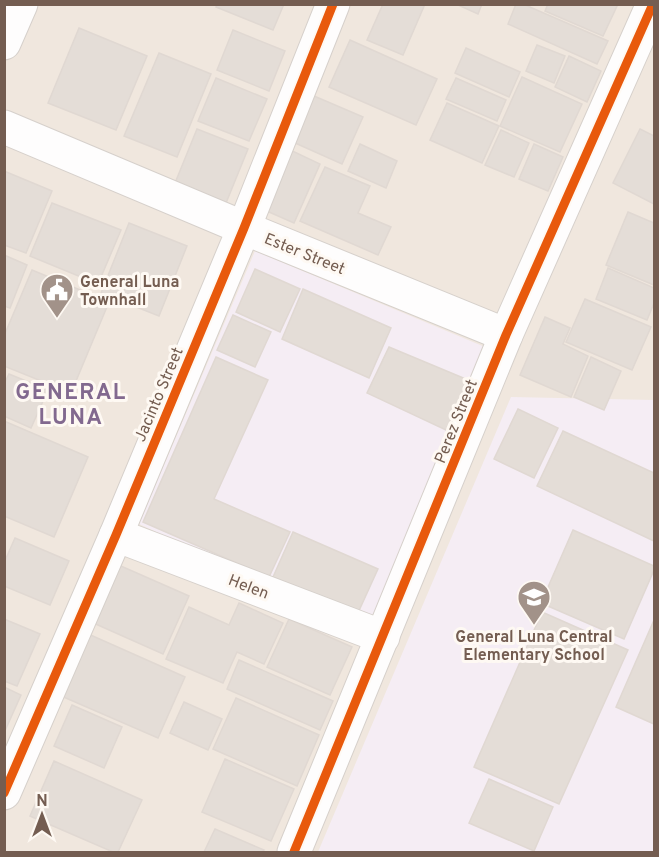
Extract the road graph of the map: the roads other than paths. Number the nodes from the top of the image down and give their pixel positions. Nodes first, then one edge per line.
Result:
1 (21, 4) edge
2 (333, 4) edge
3 (653, 4) edge
4 (4, 43) edge
5 (4, 127) edge
6 (243, 228) junction
7 (506, 334) junction
8 (116, 535) junction
9 (383, 637) junction
10 (4, 793) edge
11 (294, 852) edge

1 - 4 street
2 - 6 street, Jacinto Street
3 - 7 street, Perez Street
5 - 6 street, Ester Street
6 - 7 street, Ester Street
6 - 8 street, Jacinto Street
7 - 9 street, Perez Street
8 - 9 street, Helen
8 - 10 street, Jacinto Street
9 - 11 street, Perez Street

